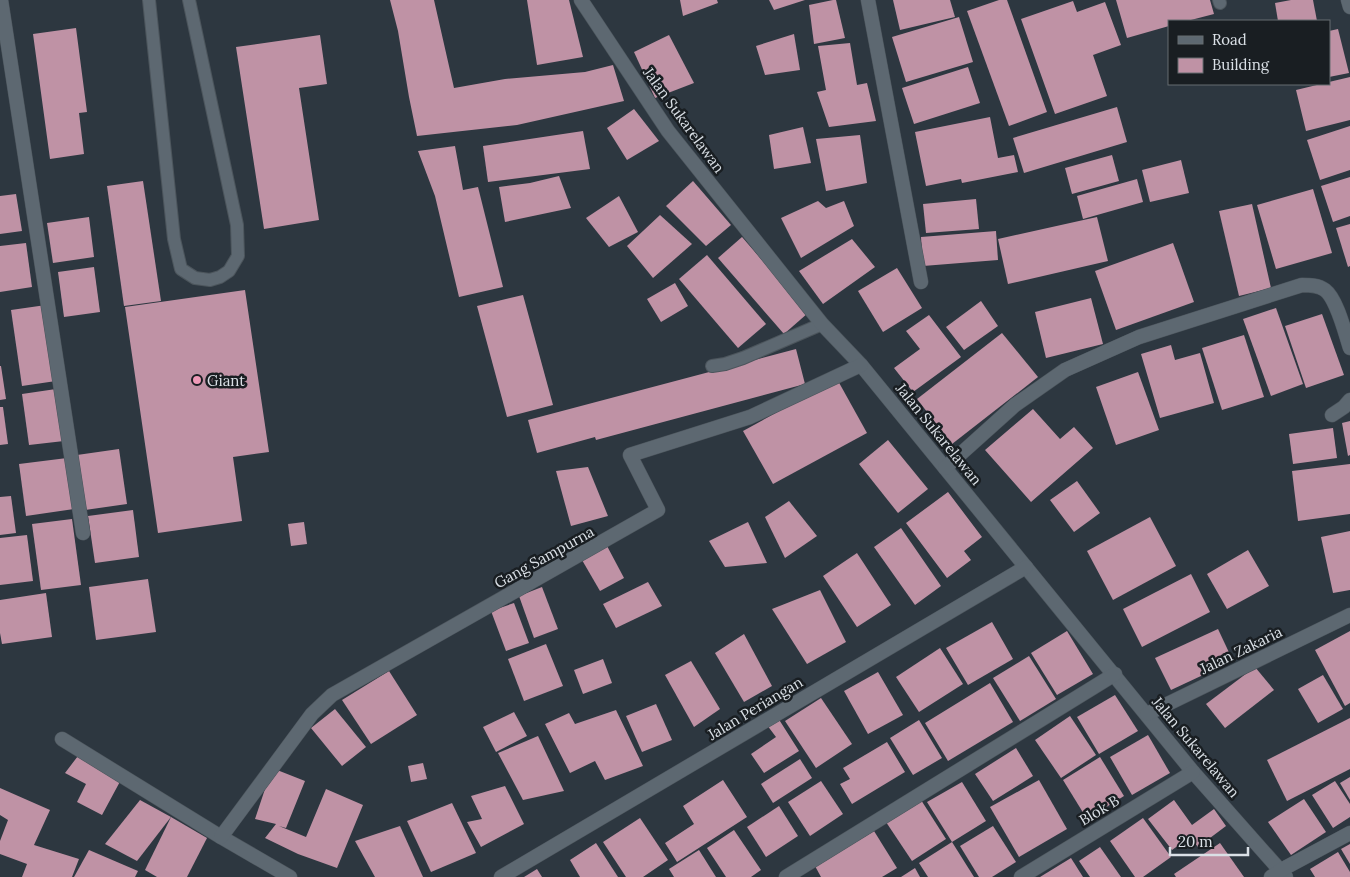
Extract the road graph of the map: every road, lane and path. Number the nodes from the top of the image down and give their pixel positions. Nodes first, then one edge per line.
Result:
1 (1, 0) edge
2 (149, 0) edge
3 (189, 0) edge
4 (581, 0) edge
5 (868, 0) edge
6 (1348, 0) edge
7 (1350, 7) edge
8 (921, 282) dead end
9 (822, 324) junction
10 (1350, 348) edge
11 (861, 365) junction
12 (712, 366) dead end
13 (1350, 400) edge
14 (1332, 415) dead end
15 (945, 468) junction
16 (83, 533) dead end
17 (1026, 568) junction
18 (1350, 615) edge
19 (1115, 674) junction
20 (1147, 714) junction
21 (62, 739) dead end
22 (1193, 772) junction
23 (1350, 833) edge
24 (221, 837) junction
25 (1279, 875) edge
26 (290, 877) edge
27 (501, 877) edge
28 (786, 877) edge
29 (1021, 877) edge

1 - 16 street
2 - 3 lane
4 - 9 street, Jalan Sukarelawan
5 - 8 street
6 - 7 street
9 - 11 street, Jalan Sukarelawan
9 - 12 lane
10 - 15 street
11 - 15 street, Jalan Sukarelawan
11 - 24 street, Gang Sampurna
13 - 14 street
15 - 17 street, Jalan Sukarelawan
17 - 19 street, Jalan Sukarelawan
17 - 27 street, Jalan Periangan
18 - 20 street, Jalan Zakaria
19 - 20 street, Jalan Sukarelawan
19 - 28 street
20 - 22 street, Jalan Sukarelawan
21 - 24 street
22 - 25 street, Jalan Sukarelawan
22 - 29 street, Blok B
23 - 25 street
24 - 26 street

